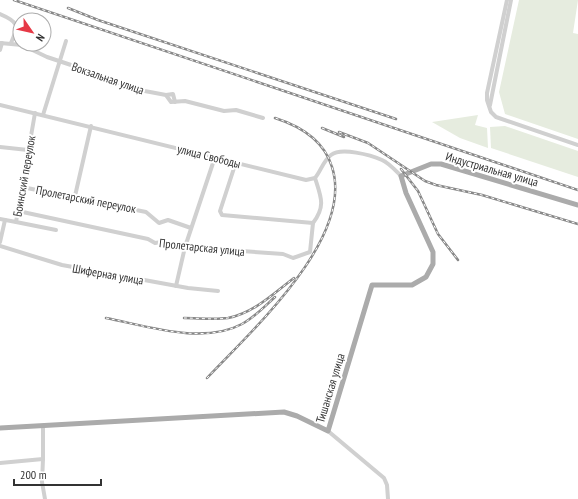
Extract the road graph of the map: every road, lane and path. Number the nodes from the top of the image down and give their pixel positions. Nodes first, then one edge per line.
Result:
1 (507, 0) edge
2 (511, 0) edge
3 (0, 14) edge
4 (66, 41) dead end
5 (1, 43) edge
6 (11, 43) junction
7 (0, 50) edge
8 (60, 62) junction
9 (166, 95) junction
10 (175, 102) junction
11 (0, 105) edge
12 (490, 107) junction
13 (35, 113) junction
14 (43, 115) junction
15 (263, 118) dead end
16 (91, 126) junction
17 (578, 145) edge
18 (0, 147) edge
19 (28, 150) junction
20 (215, 157) junction
21 (236, 162) junction
22 (401, 176) junction
23 (315, 178) junction
24 (22, 187) junction
25 (75, 196) junction
26 (578, 205) edge
27 (18, 211) junction
28 (2, 220) edge
29 (16, 222) junction
30 (313, 223) junction
31 (191, 228) junction
32 (56, 230) dead end
33 (0, 242) edge
34 (0, 246) edge
35 (185, 247) junction
36 (176, 286) junction
37 (218, 291) dead end
38 (43, 426) junction
39 (0, 428) edge
40 (328, 431) junction
41 (43, 459) junction
42 (0, 463) edge
43 (45, 499) edge
44 (388, 499) edge

1 - 12 street
2 - 12 street
3 - 6 street
4 - 8 street
5 - 6 street, Вокзальная улица
5 - 7 street
6 - 8 street, Вокзальная улица
8 - 9 street, Вокзальная улица
8 - 14 street
9 - 10 street, Вокзальная улица
9 - 10 street
10 - 15 street
11 - 13 street, улица Свободы
12 - 17 street
13 - 14 street, улица Свободы
13 - 19 street, Боинский переулок
14 - 16 street, улица Свободы
16 - 20 street, улица Свободы
16 - 25 street
18 - 19 street
19 - 24 street, Боинский переулок
20 - 21 street, улица Свободы
20 - 31 street
21 - 23 street, улица Свободы
21 - 30 street
22 - 23 street
22 - 26 main road, Индустриальная улица
22 - 40 main road, Тишанская улица
23 - 30 street
24 - 25 street, Пролетарский переулок
24 - 27 street, Боинский переулок
25 - 31 street, Пролетарский переулок
27 - 29 street, Боинский переулок
27 - 35 street, Пролетарская улица
28 - 29 street, Боинский переулок
28 - 33 street
29 - 32 street
30 - 35 street, Пролетарская улица
31 - 35 street
34 - 36 street, Шиферная улица
35 - 36 street
36 - 37 street, Шиферная улица
38 - 39 main road, Тишанская улица
38 - 40 main road, Тишанская улица
38 - 41 street
40 - 44 street
41 - 42 street
41 - 43 street

